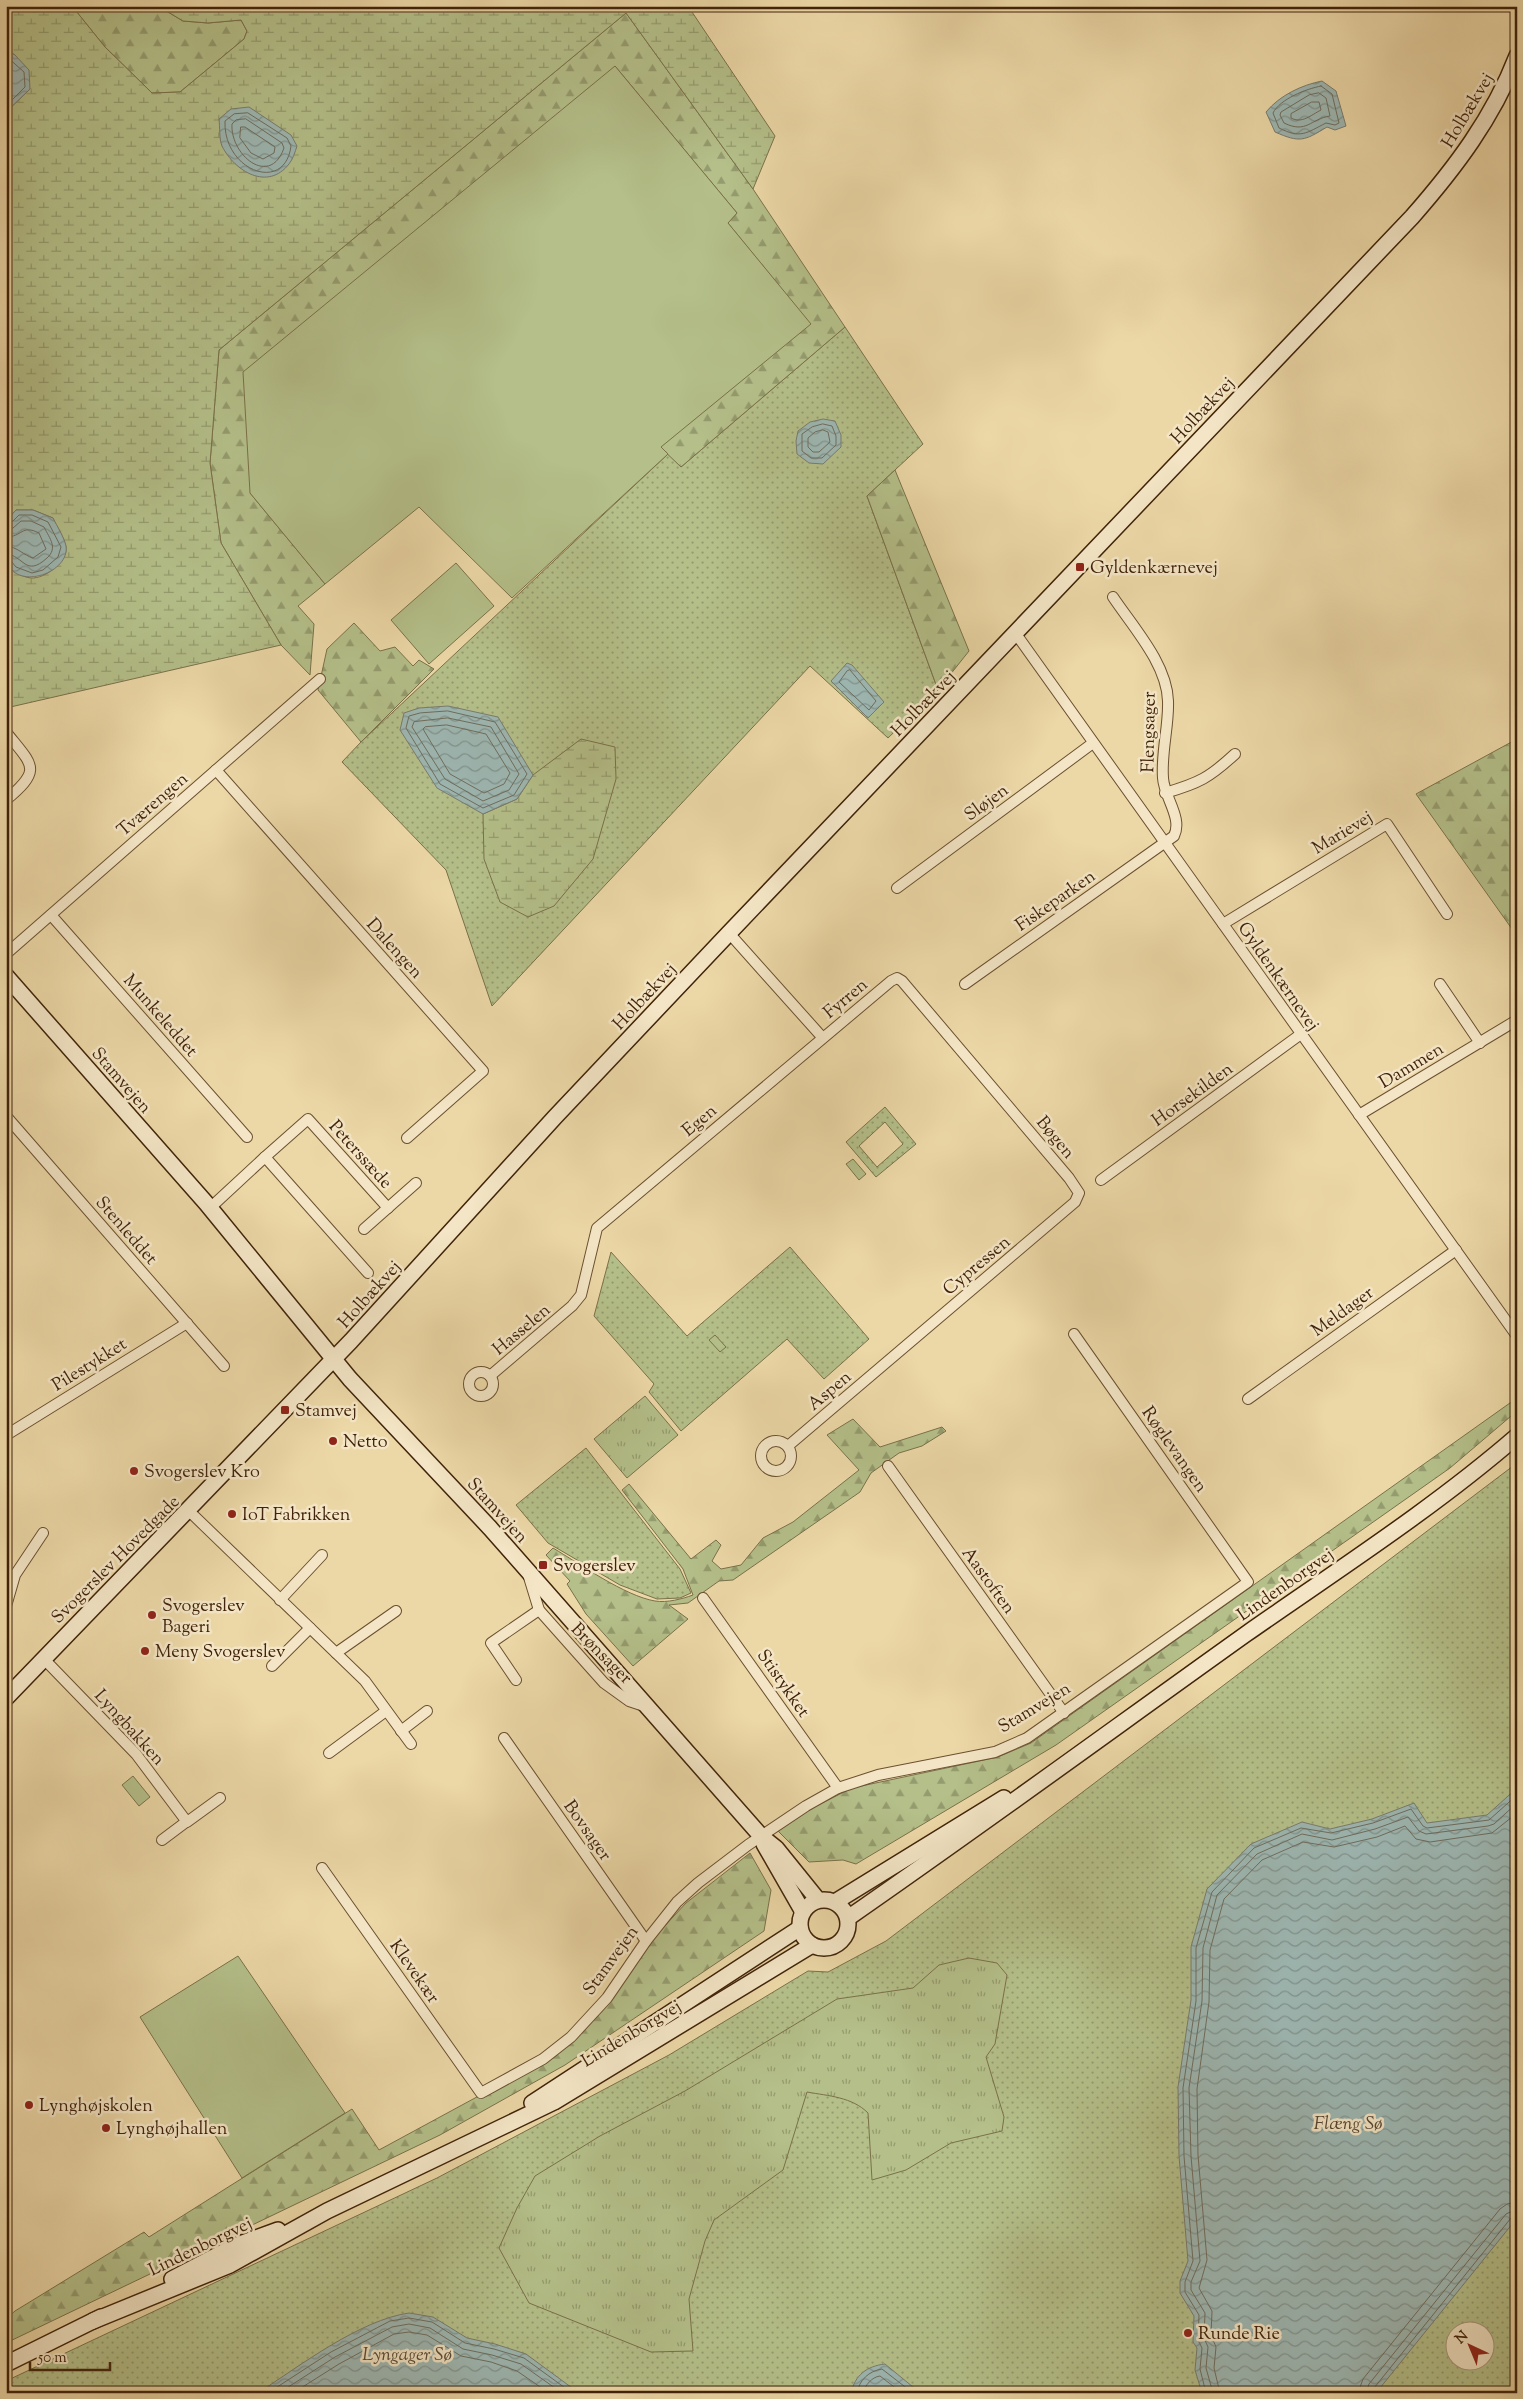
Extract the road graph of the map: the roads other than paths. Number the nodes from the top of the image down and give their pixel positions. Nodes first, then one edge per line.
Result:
1 (1517, 56) edge
2 (1112, 597) dead end
3 (1016, 634) junction
4 (320, 679) dead end
5 (6, 732) edge
6 (1094, 743) junction
7 (1235, 754) dead end
8 (216, 770) junction
9 (1165, 793) junction
10 (6, 800) edge
11 (1165, 843) junction
12 (897, 888) dead end
13 (1447, 914) dead end
14 (51, 915) junction
15 (1223, 924) junction
16 (729, 933) junction
17 (6, 954) edge
18 (6, 976) edge
19 (965, 984) dead end
20 (1440, 984) dead end
21 (1517, 1020) edge
22 (943, 1029) joint
23 (1301, 1034) junction
24 (822, 1037) junction
25 (1480, 1043) junction
26 (1359, 1115) junction
27 (6, 1116) edge
28 (247, 1137) dead end
29 (407, 1138) dead end
30 (265, 1157) junction
31 (1101, 1180) dead end
32 (416, 1183) dead end
33 (1080, 1194) joint
34 (210, 1208) junction
35 (388, 1208) junction
36 (364, 1229) dead end
37 (1456, 1250) junction
38 (368, 1273) dead end
39 (572, 1306) joint
40 (187, 1323) junction
41 (1074, 1334) dead end
42 (1517, 1336) edge
43 (891, 1359) joint
44 (333, 1360) junction
45 (224, 1366) dead end
46 (490, 1376) dead end
47 (1248, 1399) dead end
48 (8, 1434) dead end
49 (1517, 1436) edge
50 (788, 1446) dead end
51 (888, 1466) dead end
52 (189, 1511) junction
53 (43, 1534) dead end
54 (322, 1555) dead end
55 (526, 1568) junction
56 (1248, 1582) joint
57 (703, 1598) dead end
58 (280, 1600) junction
59 (6, 1606) edge
60 (539, 1610) junction
61 (396, 1611) dead end
62 (310, 1628) junction
63 (336, 1653) junction
64 (44, 1658) junction
65 (272, 1666) dead end
66 (516, 1680) dead end
67 (6, 1698) edge
68 (649, 1708) junction
69 (386, 1711) junction
70 (427, 1711) dead end
71 (1064, 1713) junction
72 (401, 1730) junction
73 (504, 1738) dead end
74 (411, 1744) dead end
75 (329, 1752) dead end
76 (1072, 1758) junction
77 (838, 1788) junction
78 (220, 1798) dead end
79 (186, 1822) junction
80 (761, 1836) junction
81 (162, 1840) dead end
82 (322, 1868) dead end
83 (818, 1900) junction
84 (835, 1902) junction
85 (802, 1912) junction
86 (848, 1918) junction
87 (800, 1928) junction
88 (646, 1941) junction
89 (812, 1945) junction
90 (481, 2093) joint
91 (466, 2145) junction
92 (6, 2364) edge

1 - 3 street, Holbækvej
2 - 9 street, Flengsager
3 - 6 street, Gyldenkærnevej
3 - 16 street, Holbækvej
4 - 8 street, Tværengen
5 - 10 street
6 - 11 street, Gyldenkærnevej
6 - 12 street, Sløjen
7 - 9 street, Flengsager
8 - 14 street, Tværengen
8 - 29 street, Dalengen
9 - 11 street, Flengsager
11 - 15 street, Gyldenkærnevej
11 - 19 street, Fiskeparken
13 - 15 street, Marievej
14 - 17 street, Tværengen
14 - 28 street, Munkeleddet
15 - 23 street, Gyldenkærnevej
16 - 24 street, Fyrren
16 - 44 street, Holbækvej
18 - 34 street, Stamvejen
20 - 25 street
21 - 25 street, Dammen
22 - 24 street, Fyrren
22 - 33 street, Bøgen
23 - 26 street, Gyldenkærnevej
23 - 31 street, Horsekilden
24 - 39 street, Egen
25 - 26 street, Dammen
26 - 37 street, Gyldenkærnevej
27 - 40 street, Stenleddet
30 - 34 street
30 - 35 street, Peterssæde
30 - 38 street
32 - 35 street, Peterssæde
33 - 43 street, Cypressen
34 - 44 street, Stamvejen
35 - 36 street, Peterssæde
37 - 42 street, Gyldenkærnevej
37 - 47 street, Meldager
39 - 46 street, Hasselen
40 - 45 street, Stenleddet
40 - 48 street, Pilestykket
41 - 56 street, Røglevangen
43 - 50 street, Aspen
44 - 52 street, Svogerslev Hovedgade
44 - 55 street, Stamvejen
49 - 76 street, Lindenborgvej
51 - 71 street, Aastoften
52 - 58 street
52 - 64 street, Svogerslev Hovedgade
53 - 59 street
54 - 58 street
55 - 60 street, Brønsager
55 - 68 street, Stamvejen
56 - 71 street, Stamvejen
57 - 77 street, Stistykket
58 - 62 street
60 - 66 street
60 - 68 street, Brønsager
61 - 63 street
62 - 63 street
62 - 65 street
63 - 69 street
64 - 67 street, Svogerslev Hovedgade
64 - 79 street, Lyngbakken
68 - 80 street, Stamvejen
69 - 72 street
69 - 75 street
70 - 72 street
71 - 77 street, Stamvejen
72 - 74 street
73 - 88 street, Bovsager
76 - 84 street, Lindenborgvej
76 - 86 street, Lindenborgvej
77 - 80 street, Stamvejen
78 - 79 street
79 - 81 street
80 - 83 street, Stamvejen
80 - 85 street, Stamvejen
80 - 88 street, Stamvejen
82 - 90 street, Klevekær
83 - 84 street
83 - 85 street
84 - 86 street
85 - 87 street
86 - 89 street
87 - 89 street
87 - 91 street, Lindenborgvej
88 - 90 street, Stamvejen
89 - 91 street, Lindenborgvej
91 - 92 street, Lindenborgvej

